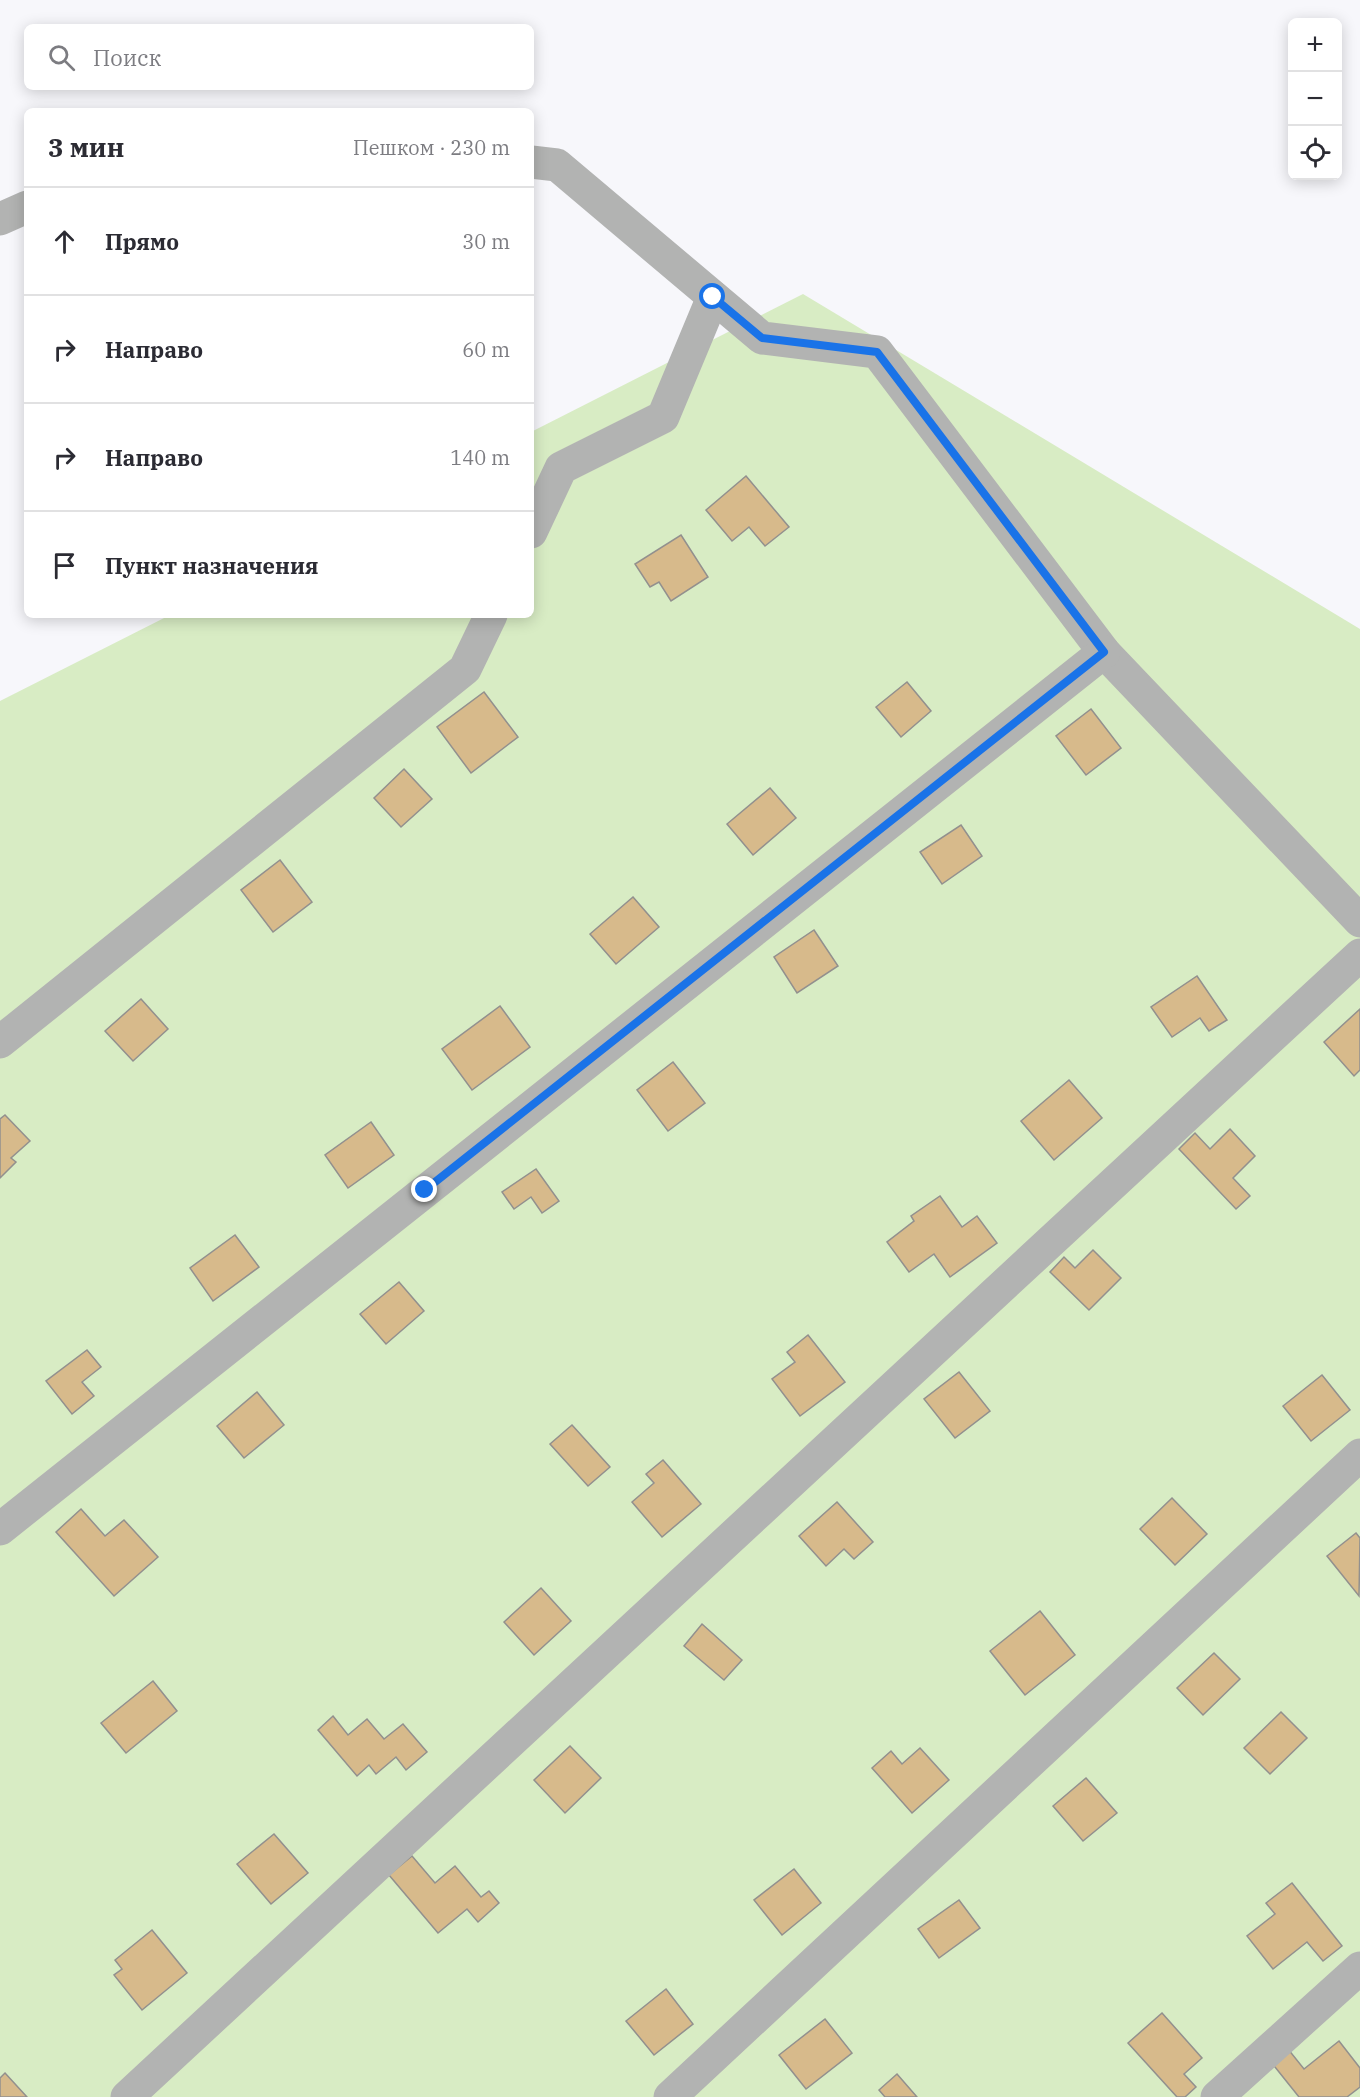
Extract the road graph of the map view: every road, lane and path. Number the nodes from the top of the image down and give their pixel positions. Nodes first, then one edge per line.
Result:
1 (534, 162) edge
2 (24, 208) edge
3 (0, 219) edge
4 (713, 297) junction
5 (534, 526) edge
6 (490, 618) edge
7 (1104, 652) junction
8 (1360, 921) edge
9 (1360, 955) edge
10 (0, 1041) edge
11 (1360, 1455) edge
12 (0, 1529) edge
13 (1360, 1968) edge
14 (127, 2097) edge
15 (670, 2097) edge
16 (1217, 2097) edge

1 - 4 street
2 - 3 street
4 - 5 street
4 - 7 street
6 - 10 street
7 - 8 street
7 - 12 street
9 - 14 street
11 - 15 street
13 - 16 street

